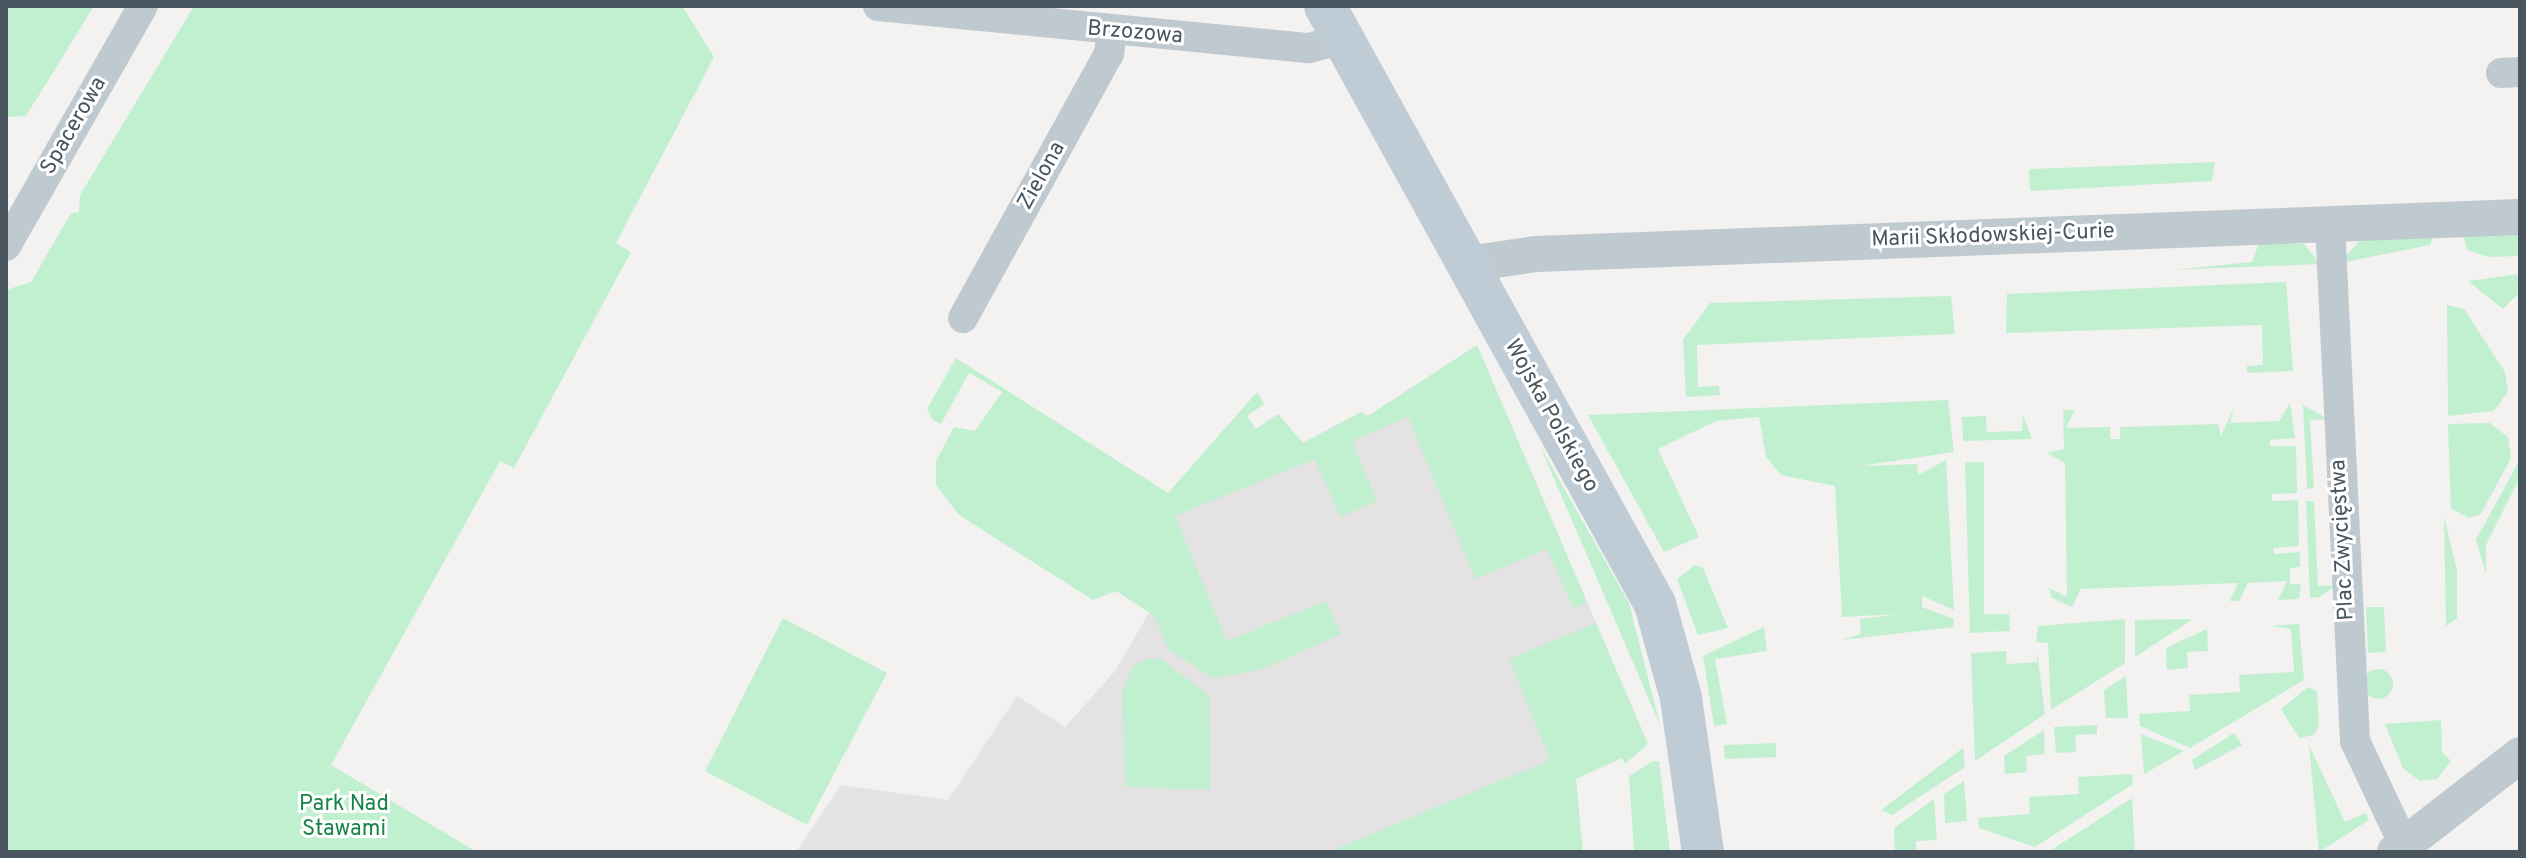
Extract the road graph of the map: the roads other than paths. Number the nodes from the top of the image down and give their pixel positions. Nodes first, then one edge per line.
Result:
1 (143, 6) edge
2 (878, 6) edge
3 (1334, 22) edge
4 (1112, 31) junction
5 (2520, 217) edge
6 (2330, 224) junction
7 (6, 246) edge
8 (1468, 264) junction
9 (963, 318) dead end
10 (2520, 755) edge
11 (2400, 848) edge
12 (1703, 852) edge

1 - 7 street, Spacerowa
2 - 4 street, Brzozowa
3 - 4 street, Brzozowa
3 - 8 main road, Wojska Polskiego
4 - 9 street, Zielona
5 - 6 street, Marii Skłodowskiej-Curie
6 - 8 street, Marii Skłodowskiej-Curie
6 - 11 street, Plac Zwycięstwa
8 - 12 main road, Wojska Polskiego
10 - 11 street

